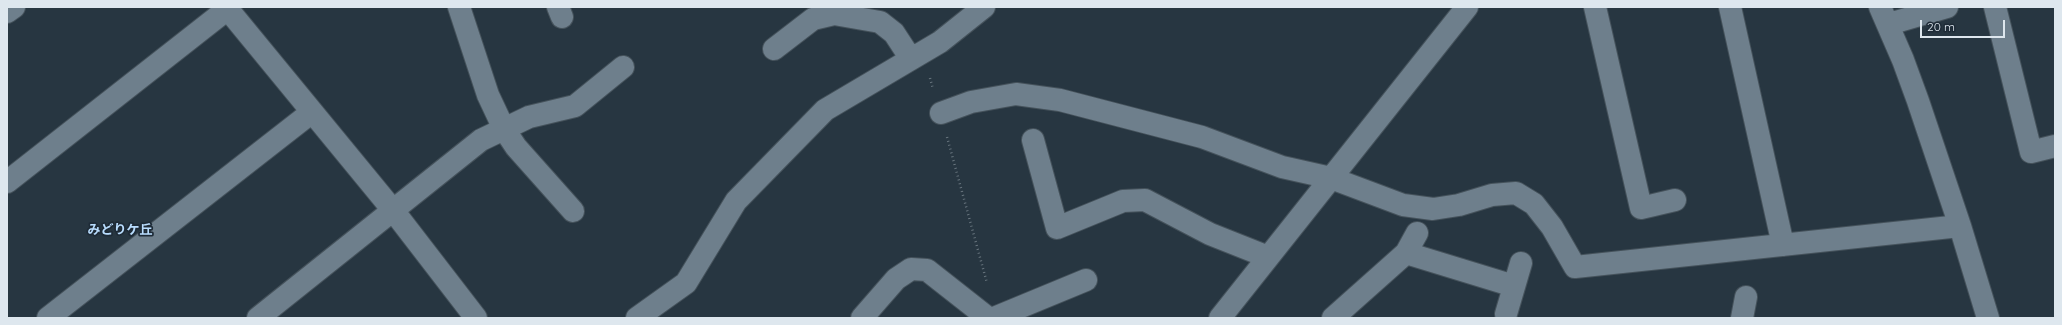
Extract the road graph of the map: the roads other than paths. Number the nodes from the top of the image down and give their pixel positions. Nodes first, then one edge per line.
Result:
1 (14, 7) edge
2 (459, 7) edge
3 (984, 7) edge
4 (1467, 7) edge
5 (1595, 7) edge
6 (1730, 7) edge
7 (1947, 7) edge
8 (228, 8) edge
9 (2001, 8) edge
10 (7, 12) edge
11 (826, 12) edge
12 (1885, 16) edge
13 (774, 49) dead end
14 (912, 59) junction
15 (623, 67) dead end
16 (312, 112) junction
17 (941, 113) road end
18 (504, 129) junction
19 (1033, 140) dead end
20 (2055, 146) edge
21 (1331, 178) junction
22 (7, 182) edge
23 (1675, 200) dead end
24 (392, 209) junction
25 (572, 211) dead end
26 (1960, 226) junction
27 (1418, 233) dead end
28 (1783, 245) junction
29 (1406, 253) junction
30 (1268, 257) junction
31 (1521, 263) dead end
32 (1086, 280) dead end
33 (1514, 286) junction
34 (1746, 297) dead end
35 (1506, 314) dead end
36 (260, 317) edge
37 (48, 318) edge
38 (476, 318) edge
39 (637, 318) edge
40 (862, 318) edge
41 (988, 318) edge
42 (994, 318) edge
43 (1220, 318) edge
44 (1333, 318) edge
45 (1742, 318) edge
46 (1988, 318) edge

1 - 10 street
2 - 18 street
3 - 14 street
4 - 21 street
5 - 23 street
6 - 28 street
7 - 12 street
8 - 16 street
8 - 22 street
9 - 20 street
11 - 13 street
11 - 14 street
12 - 26 street
14 - 39 street
15 - 18 street
16 - 24 street
16 - 37 street
17 - 21 street
18 - 24 street
18 - 25 street
19 - 30 street
21 - 28 street
21 - 30 street
24 - 36 street
24 - 38 street
26 - 28 street
26 - 46 street
27 - 29 street
29 - 33 street
29 - 44 street
30 - 43 street
31 - 33 street
32 - 42 street
33 - 35 street
34 - 45 street
40 - 41 street

